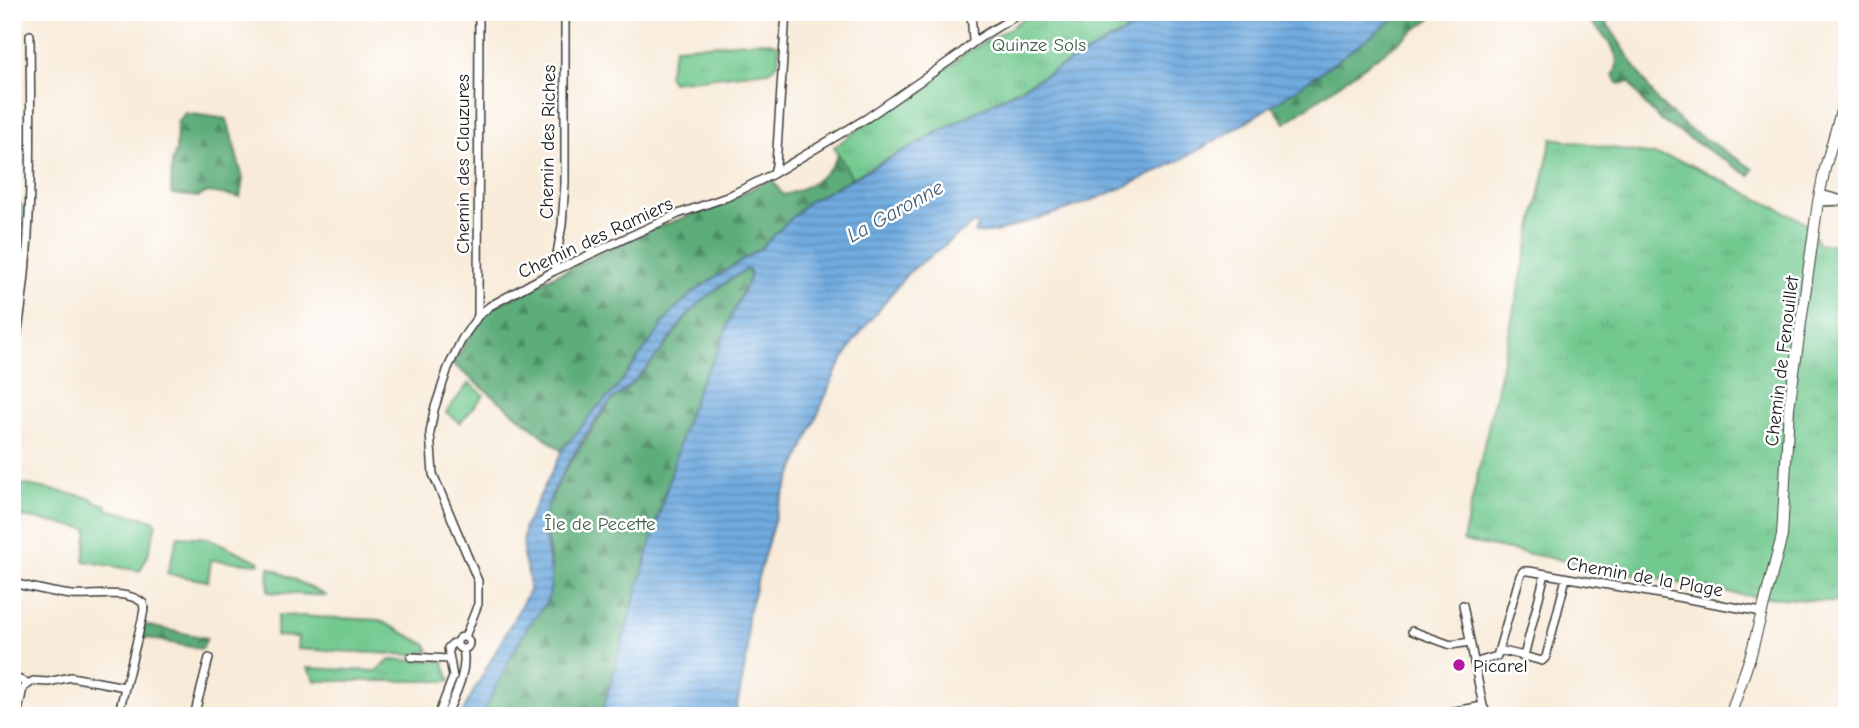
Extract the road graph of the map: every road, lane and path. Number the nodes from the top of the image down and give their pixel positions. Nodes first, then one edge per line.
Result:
1 (479, 12) edge
2 (565, 12) edge
3 (786, 12) edge
4 (971, 12) edge
5 (1021, 12) edge
6 (30, 35) dead end
7 (973, 41) junction
8 (1847, 90) edge
9 (777, 154) junction
10 (789, 164) junction
11 (773, 174) junction
12 (1819, 198) junction
13 (1846, 201) edge
14 (554, 271) junction
15 (478, 316) junction
16 (12, 364) edge
17 (1545, 574) junction
18 (1566, 578) junction
19 (12, 583) edge
20 (1463, 605) dead end
21 (1762, 612) junction
22 (1412, 631) dead end
23 (465, 638) junction
24 (457, 642) junction
25 (1470, 642) junction
26 (463, 649) junction
27 (1499, 650) junction
28 (1524, 656) junction
29 (411, 657) dead end
30 (209, 658) dead end
31 (450, 659) junction
32 (1474, 663) junction
33 (12, 677) edge
34 (27, 683) junction
35 (125, 687) junction
36 (1483, 706) junction
37 (17, 716) edge
38 (118, 716) edge
39 (194, 716) edge
40 (438, 716) edge
41 (446, 716) edge
42 (1428, 716) edge
43 (1488, 716) edge
44 (1730, 716) edge

1 - 15 street, Chemin des Clauzures
2 - 14 street, Chemin des Riches
3 - 9 street
4 - 7 street
5 - 7 street, Chemin des Ramiers
6 - 16 street
7 - 10 street, Chemin des Ramiers
8 - 12 street, Chemin de Fenouillet
9 - 10 street
9 - 11 street
10 - 11 street, Chemin des Ramiers
11 - 14 street, Chemin des Ramiers
12 - 13 street
12 - 21 street, Chemin de Fenouillet
14 - 15 street, Chemin des Ramiers
15 - 23 street, Chemin des Ramiers
17 - 18 street, Chemin de la Plage
17 - 27 street, Chemin de la Plage
17 - 28 street
18 - 21 street, Chemin de la Plage
18 - 28 street
19 - 35 street
20 - 25 street
21 - 44 street, Chemin de Fenouillet
22 - 25 street
23 - 24 street
23 - 26 street
24 - 26 street
24 - 31 street
25 - 32 street
26 - 41 street
27 - 28 street
27 - 32 street
29 - 31 street
30 - 39 street
31 - 40 street
32 - 36 street
33 - 34 street
34 - 35 street
34 - 37 street
35 - 38 street
36 - 42 street
36 - 43 street

